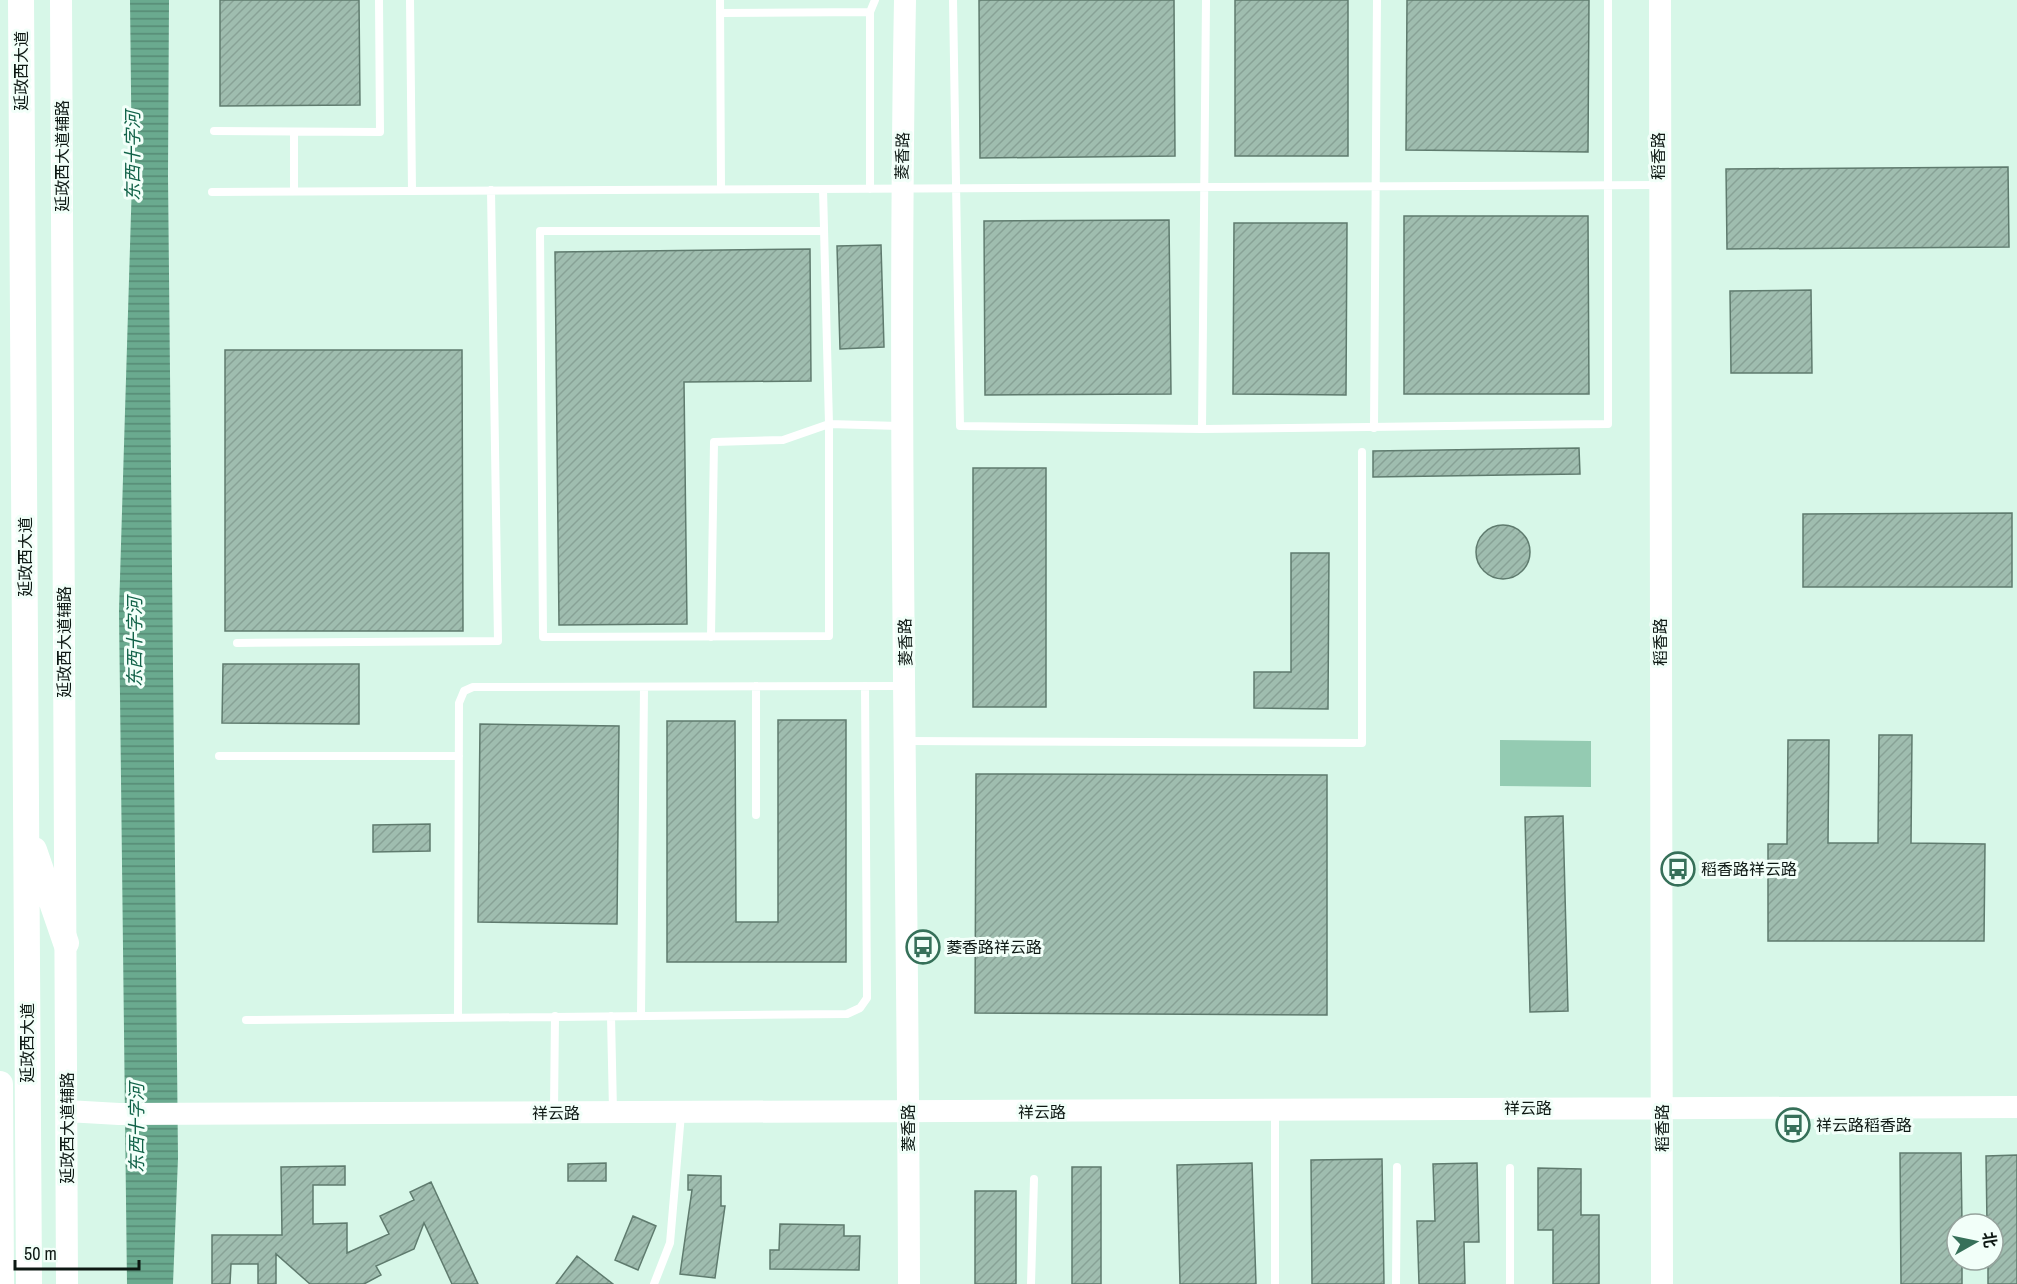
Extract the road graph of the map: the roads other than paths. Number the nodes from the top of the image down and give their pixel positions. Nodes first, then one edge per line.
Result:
1 (21, 0) edge
2 (61, 0) edge
3 (379, 0) edge
4 (410, 0) edge
5 (720, 0) edge
6 (875, 0) edge
7 (905, 0) edge
8 (953, 0) edge
9 (1206, 0) edge
10 (1377, 0) edge
11 (1608, 0) edge
12 (1660, 0) edge
13 (870, 12) junction
14 (720, 13) junction
15 (214, 131) dead end
16 (294, 132) junction
17 (1658, 185) junction
18 (1607, 186) junction
19 (1206, 187) junction
20 (1377, 187) junction
21 (902, 188) junction
22 (956, 188) junction
23 (721, 189) junction
24 (823, 189) junction
25 (870, 189) junction
26 (491, 190) junction
27 (294, 191) junction
28 (412, 191) junction
29 (212, 192) dead end
30 (824, 231) junction
31 (829, 424) junction
32 (901, 426) junction
33 (1374, 428) junction
34 (1203, 429) junction
35 (1362, 452) dead end
36 (711, 636) junction
37 (237, 643) dead end
38 (756, 686) junction
39 (865, 686) junction
40 (905, 686) junction
41 (644, 687) junction
42 (906, 741) junction
43 (219, 756) dead end
44 (459, 756) junction
45 (756, 815) dead end
46 (26, 828) junction
47 (66, 943) junction
48 (641, 1015) junction
49 (555, 1016) junction
50 (611, 1016) junction
51 (458, 1018) junction
52 (246, 1020) dead end
53 (0, 1084) edge
54 (1662, 1107) junction
55 (2017, 1107) edge
56 (1275, 1110) junction
57 (67, 1111) junction
58 (554, 1113) junction
59 (613, 1113) junction
60 (681, 1113) junction
61 (908, 1113) junction
62 (1397, 1167) dead end
63 (1510, 1168) dead end
64 (1034, 1179) dead end
65 (1, 1284) edge
66 (29, 1284) edge
67 (67, 1284) edge
68 (654, 1284) edge
69 (909, 1284) edge
70 (1031, 1284) edge
71 (1275, 1284) edge
72 (1396, 1284) edge
73 (1510, 1284) edge
74 (1662, 1284) edge

1 - 46 main road, 延政西大道
2 - 47 street, 延政西大道辅路
3 - 16 lane
4 - 28 lane
5 - 14 lane
6 - 13 lane
7 - 21 street, 菱香路
8 - 22 lane
9 - 19 lane
10 - 20 lane
11 - 18 lane
12 - 17 street, 稻香路
13 - 14 lane
13 - 25 lane
14 - 23 lane
15 - 16 lane
16 - 27 lane
17 - 18 lane
17 - 54 street, 稻香路
18 - 20 lane
18 - 33 lane
19 - 20 lane
19 - 22 lane
19 - 34 lane
20 - 33 lane
21 - 22 lane
21 - 25 lane
21 - 32 street, 菱香路
22 - 34 lane
23 - 24 lane
23 - 26 lane
24 - 25 lane
24 - 30 lane
26 - 28 lane
26 - 37 lane
27 - 28 lane
27 - 29 lane
30 - 31 lane
30 - 36 lane
31 - 32 lane
31 - 36 lane
31 - 36 lane
32 - 40 street, 菱香路
33 - 34 lane
35 - 42 lane
38 - 39 lane
38 - 41 lane
38 - 45 lane
39 - 40 lane
39 - 48 lane
40 - 42 street, 菱香路
41 - 44 lane
41 - 48 lane
42 - 61 street, 菱香路
43 - 44 lane
44 - 51 lane
46 - 47 main road
46 - 66 main road, 延政西大道
47 - 57 street, 延政西大道辅路
48 - 50 lane
49 - 50 lane
49 - 51 lane
49 - 58 lane
50 - 59 lane
51 - 52 lane
53 - 65 main road, 延政西大道
54 - 55 street, 祥云路
54 - 56 street, 祥云路
54 - 74 street, 稻香路
56 - 61 street, 祥云路
56 - 71 lane
57 - 58 street, 祥云路
57 - 67 street, 延政西大道辅路
58 - 59 street, 祥云路
59 - 60 street, 祥云路
60 - 61 street, 祥云路
60 - 68 lane
61 - 69 street, 菱香路
62 - 72 lane
63 - 73 lane
64 - 70 lane

